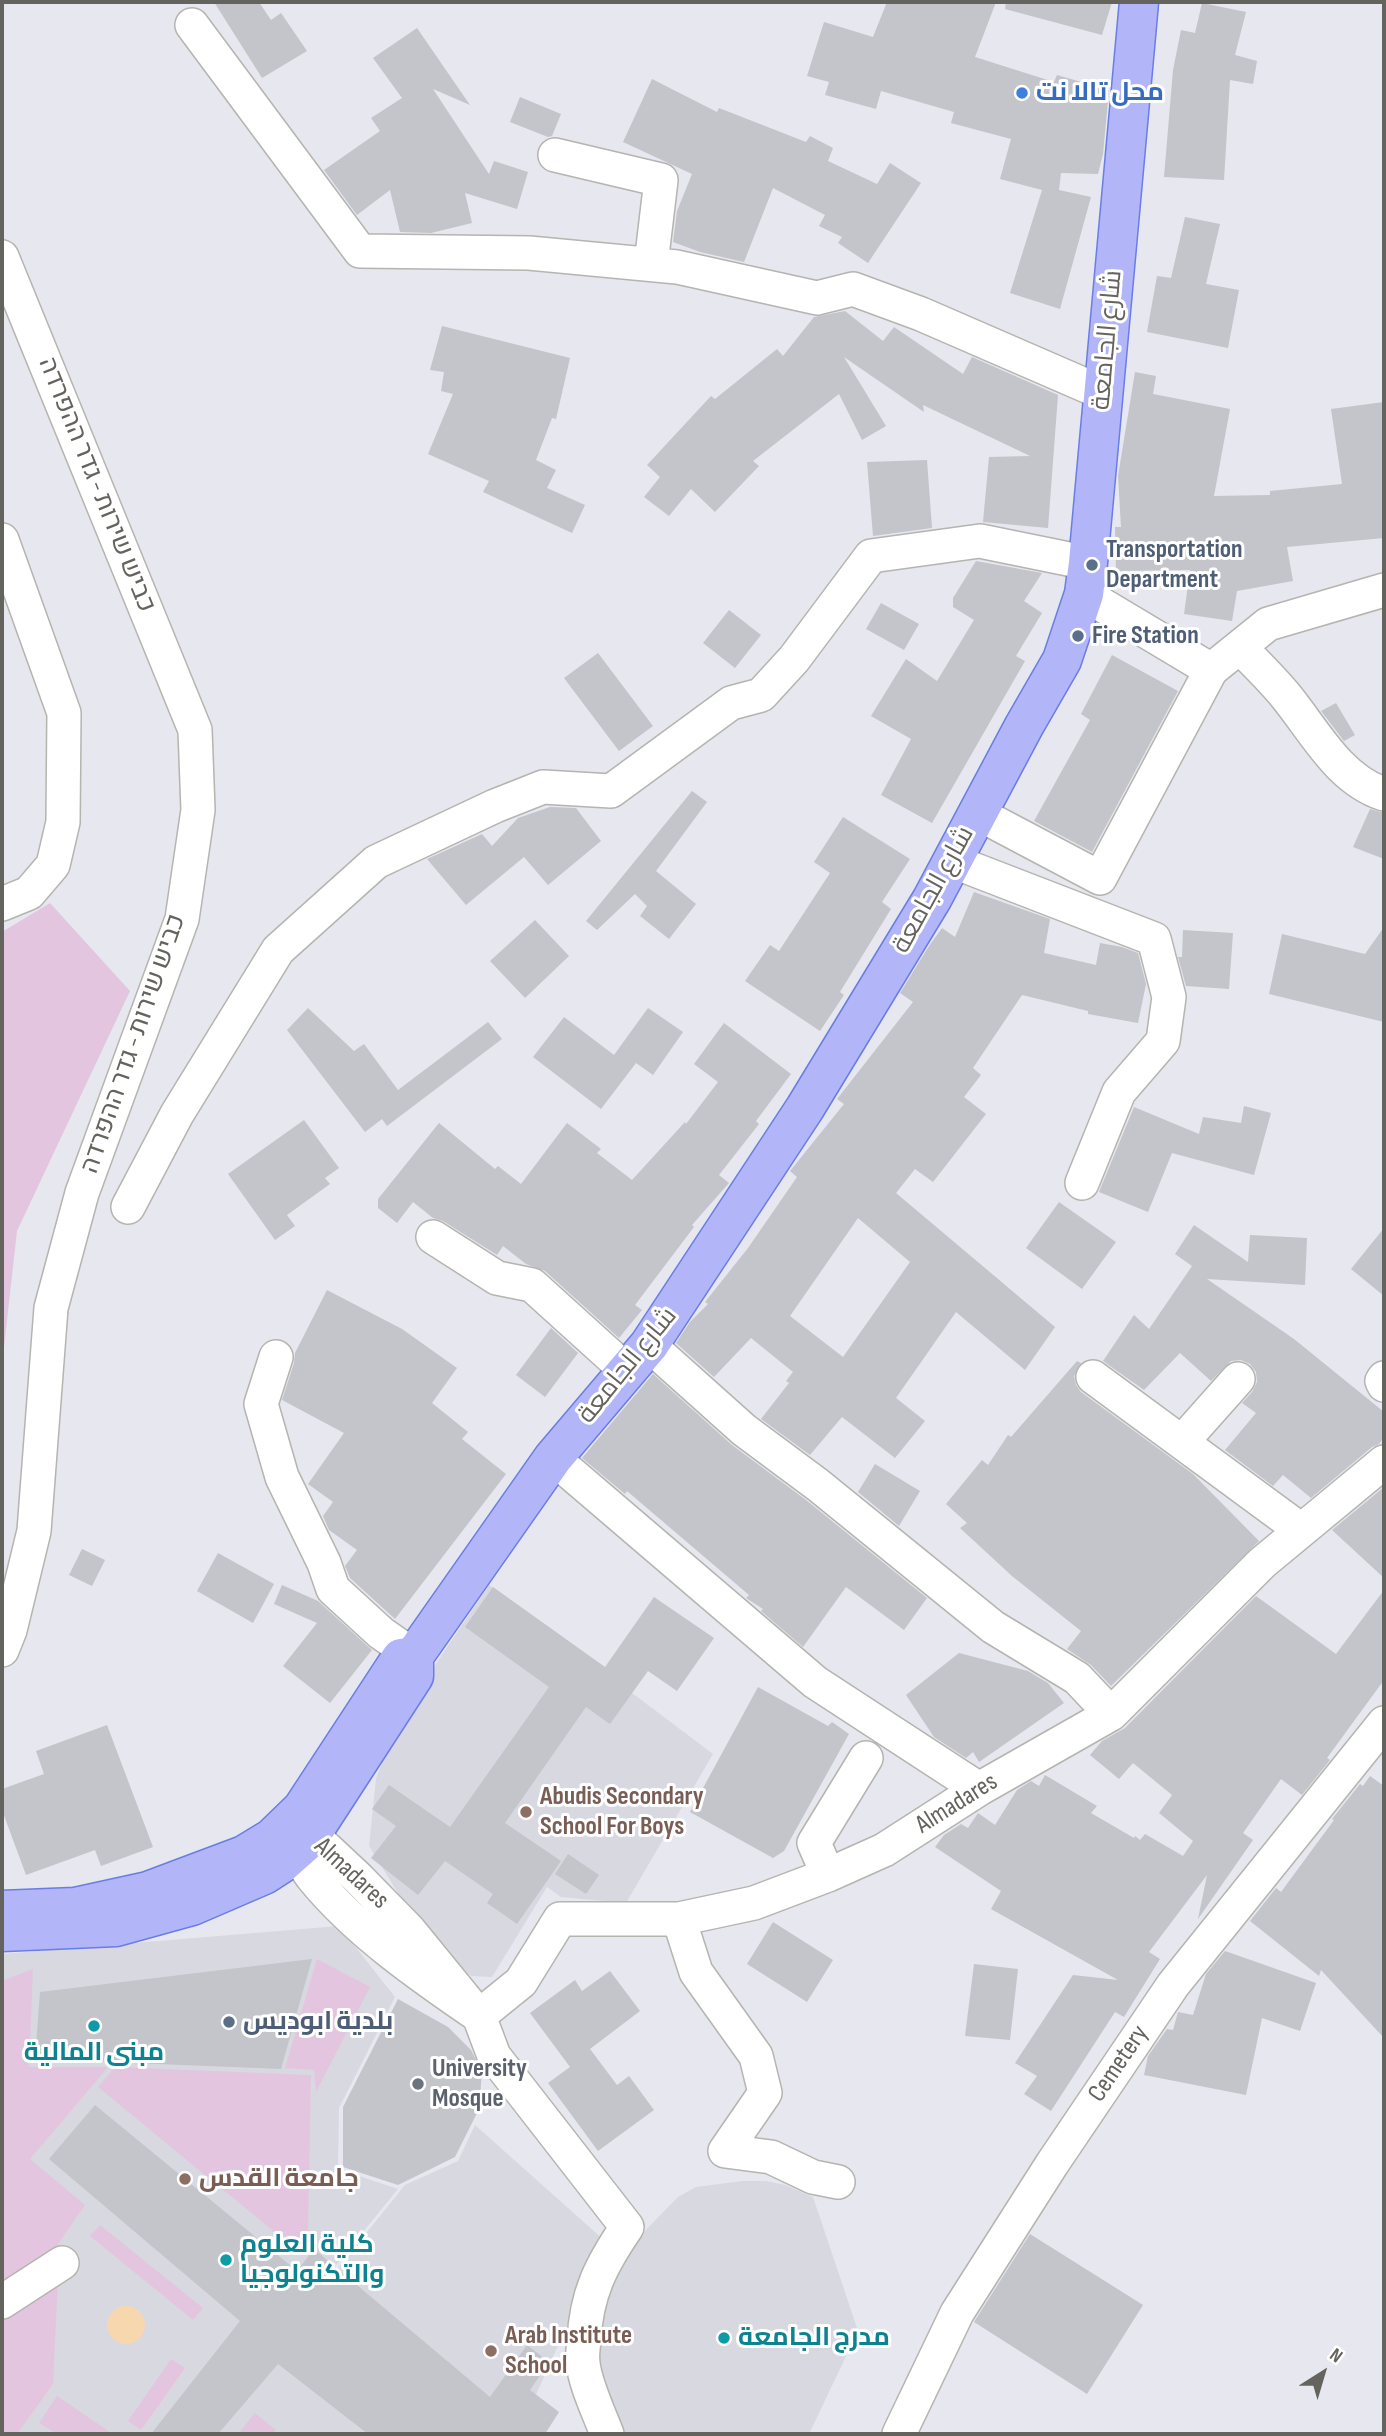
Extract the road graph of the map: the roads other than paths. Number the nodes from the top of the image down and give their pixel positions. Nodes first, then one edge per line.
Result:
1 (1139, 2) edge
2 (192, 25) dead end
3 (555, 155) dead end
4 (2, 257) edge
5 (651, 264) junction
6 (1103, 393) junction
7 (2, 540) edge
8 (1086, 579) junction
9 (1384, 590) edge
10 (1240, 647) junction
11 (1212, 670) junction
12 (1384, 794) edge
13 (977, 813) junction
14 (952, 861) junction
15 (2, 904) edge
16 (1082, 1183) dead end
17 (128, 1207) dead end
18 (433, 1237) dead end
19 (276, 1357) dead end
20 (638, 1358) junction
21 (1093, 1377) dead end
22 (1238, 1378) dead end
23 (1384, 1378) edge
24 (1384, 1385) edge
25 (1182, 1442) junction
26 (553, 1458) junction
27 (1384, 1462) edge
28 (1301, 1530) junction
29 (2, 1650) edge
30 (414, 1656) junction
31 (1111, 1714) junction
32 (1384, 1723) edge
33 (866, 1758) dead end
34 (979, 1789) junction
35 (297, 1837) junction
36 (828, 1875) junction
37 (2, 1910) edge
38 (678, 1919) junction
39 (2, 1932) edge
40 (479, 2016) junction
41 (838, 2182) dead end
42 (62, 2263) dead end
43 (2, 2302) edge
44 (607, 2434) edge
45 (899, 2434) edge

1 - 6 main road, شارع الجامعة
2 - 5 street
3 - 5 street
4 - 29 street, כביש שירות - גדר ההפרדה
5 - 6 street
6 - 8 main road, شارع الجامعة
7 - 15 street
8 - 11 street
8 - 13 main road, شارع الجامعة
8 - 17 street
9 - 10 street
10 - 11 street
10 - 12 street
11 - 13 street
13 - 14 main road, شارع الجامعة
14 - 16 street
14 - 20 main road, شارع الجامعة
18 - 20 street
19 - 30 street
20 - 26 main road, شارع الجامعة
20 - 31 street
21 - 25 street
22 - 25 street
23 - 24 street
25 - 28 street
26 - 30 main road, شارع الجامعة
26 - 34 street
27 - 28 street, Almadares
28 - 31 street, Almadares
30 - 35 main road, شارع الجامعة
31 - 34 street, Almadares
32 - 45 street, Cemetery
33 - 36 street
34 - 36 street, Almadares
35 - 37 main road, شارع الجامعة
35 - 39 main road, شارع الجامعة
35 - 40 street, Almadares
36 - 38 street, Almadares
38 - 40 street, Almadares
38 - 41 street
40 - 44 street
42 - 43 street

